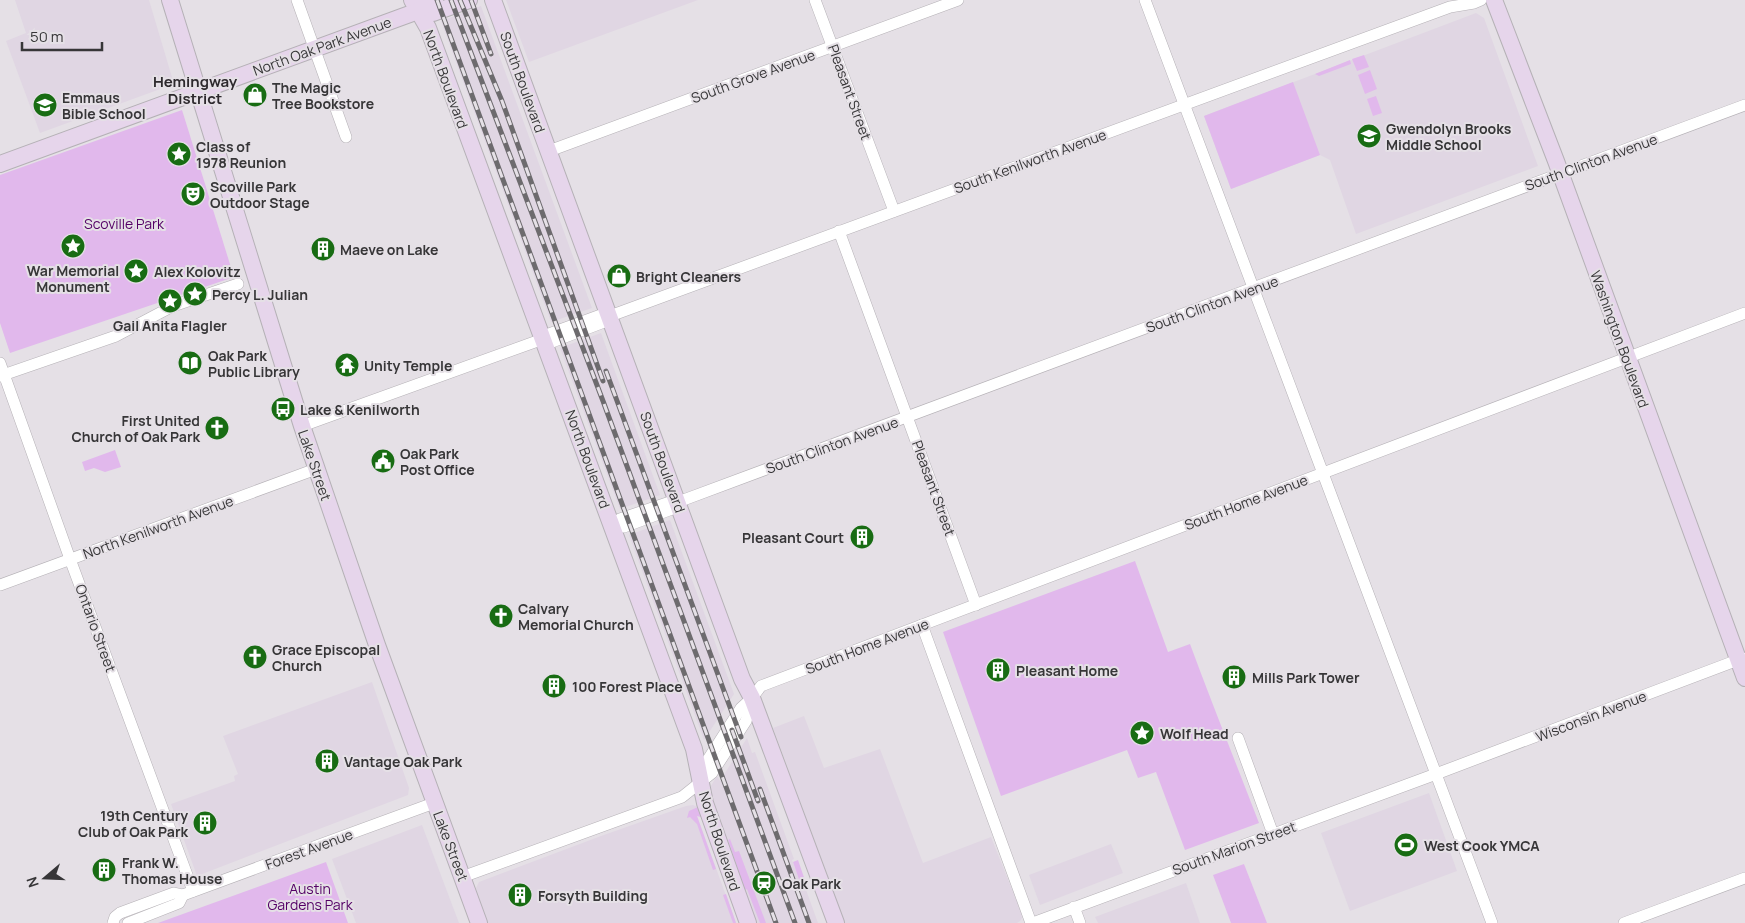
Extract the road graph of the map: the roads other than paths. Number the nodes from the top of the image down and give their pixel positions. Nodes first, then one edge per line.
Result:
1 (170, 0) edge
2 (297, 0) edge
3 (434, 0) edge
4 (469, 0) edge
5 (493, 0) edge
6 (815, 0) edge
7 (958, 0) edge
8 (1145, 0) edge
9 (1461, 0) edge
10 (1481, 0) edge
11 (1494, 0) edge
12 (415, 6) edge
13 (1450, 7) junction
14 (833, 47) junction
15 (314, 49) junction
16 (198, 92) junction
17 (1184, 105) junction
18 (1745, 105) edge
19 (346, 137) dead end
20 (549, 151) junction
21 (0, 164) edge
22 (1560, 173) junction
23 (894, 211) junction
24 (839, 231) junction
25 (238, 284) dead end
26 (1253, 289) junction
27 (1745, 313) edge
28 (610, 316) junction
29 (543, 339) junction
30 (1627, 358) junction
31 (1, 371) edge
32 (908, 417) junction
33 (302, 426) junction
34 (316, 469) junction
35 (1323, 473) junction
36 (678, 502) junction
37 (613, 526) junction
38 (70, 560) junction
39 (0, 585) edge
40 (976, 605) junction
41 (922, 625) junction
42 (1742, 659) edge
43 (1745, 678) edge
44 (752, 698) junction
45 (1238, 738) dead end
46 (1436, 774) junction
47 (701, 781) junction
48 (434, 803) junction
49 (1273, 834) junction
50 (462, 878) junction
51 (1745, 878) edge
52 (188, 893) junction
53 (1074, 907) junction
54 (138, 912) junction
55 (113, 923) edge
56 (128, 923) edge
57 (479, 923) edge
58 (748, 923) edge
59 (836, 923) edge
60 (1032, 923) edge
61 (1080, 923) edge
62 (1492, 923) edge
63 (1624, 923) edge

1 - 16 street, Lake Street
2 - 15 street
3 - 12 street, North Oak Park Avenue
4 - 12 street, North Oak Park Avenue
5 - 20 street, South Boulevard
6 - 14 street, Pleasant Street
7 - 14 street, South Grove Avenue
8 - 17 street
9 - 13 street, South Kenilworth Avenue
10 - 13 street, South Kenilworth Avenue
11 - 22 street, Washington Boulevard
12 - 15 street, North Oak Park Avenue
12 - 29 street, North Boulevard
13 - 17 street, South Kenilworth Avenue
14 - 20 street, South Grove Avenue
14 - 23 street, Pleasant Street
15 - 16 street, North Oak Park Avenue
15 - 19 street
16 - 21 street, North Oak Park Avenue
16 - 33 street, Lake Street
17 - 23 street, South Kenilworth Avenue
17 - 26 street
18 - 22 street, South Clinton Avenue
20 - 28 street, South Boulevard
22 - 26 street, South Clinton Avenue
22 - 30 street, Washington Boulevard
23 - 24 street, South Kenilworth Avenue
24 - 28 street, South Kenilworth Avenue
24 - 32 street, Pleasant Street
25 - 31 street
26 - 32 street, South Clinton Avenue
26 - 35 street
27 - 30 street, South Home Avenue
28 - 29 street
28 - 36 street, South Boulevard
29 - 33 street
29 - 37 street, North Boulevard
30 - 35 street, South Home Avenue
30 - 42 street, Washington Boulevard
31 - 38 street, Ontario Street
32 - 36 street, South Clinton Avenue
32 - 40 street, Pleasant Street
33 - 34 street, Lake Street
34 - 38 street, North Kenilworth Avenue
34 - 48 street, Lake Street
35 - 40 street, South Home Avenue
35 - 46 street
36 - 37 street, South Clinton Avenue
36 - 44 street, South Boulevard
37 - 47 street, North Boulevard
38 - 39 street, North Kenilworth Avenue
38 - 52 street, Ontario Street
40 - 41 street, South Home Avenue
41 - 44 street, South Home Avenue
41 - 60 street
42 - 43 street, Washington Boulevard
42 - 46 street, Wisconsin Avenue
44 - 47 street, South Home Avenue
44 - 59 street, South Boulevard
45 - 49 street
46 - 49 street, South Marion Street
46 - 62 street
47 - 50 street
47 - 58 street, North Boulevard
48 - 50 street, Lake Street
48 - 52 street, Forest Avenue
49 - 53 street, South Marion Street
50 - 57 street, Lake Street
51 - 63 street
52 - 54 street, Forest Avenue
53 - 60 street, South Marion Street
53 - 61 street
54 - 55 street, Forest Avenue
54 - 56 street, Forest Avenue

